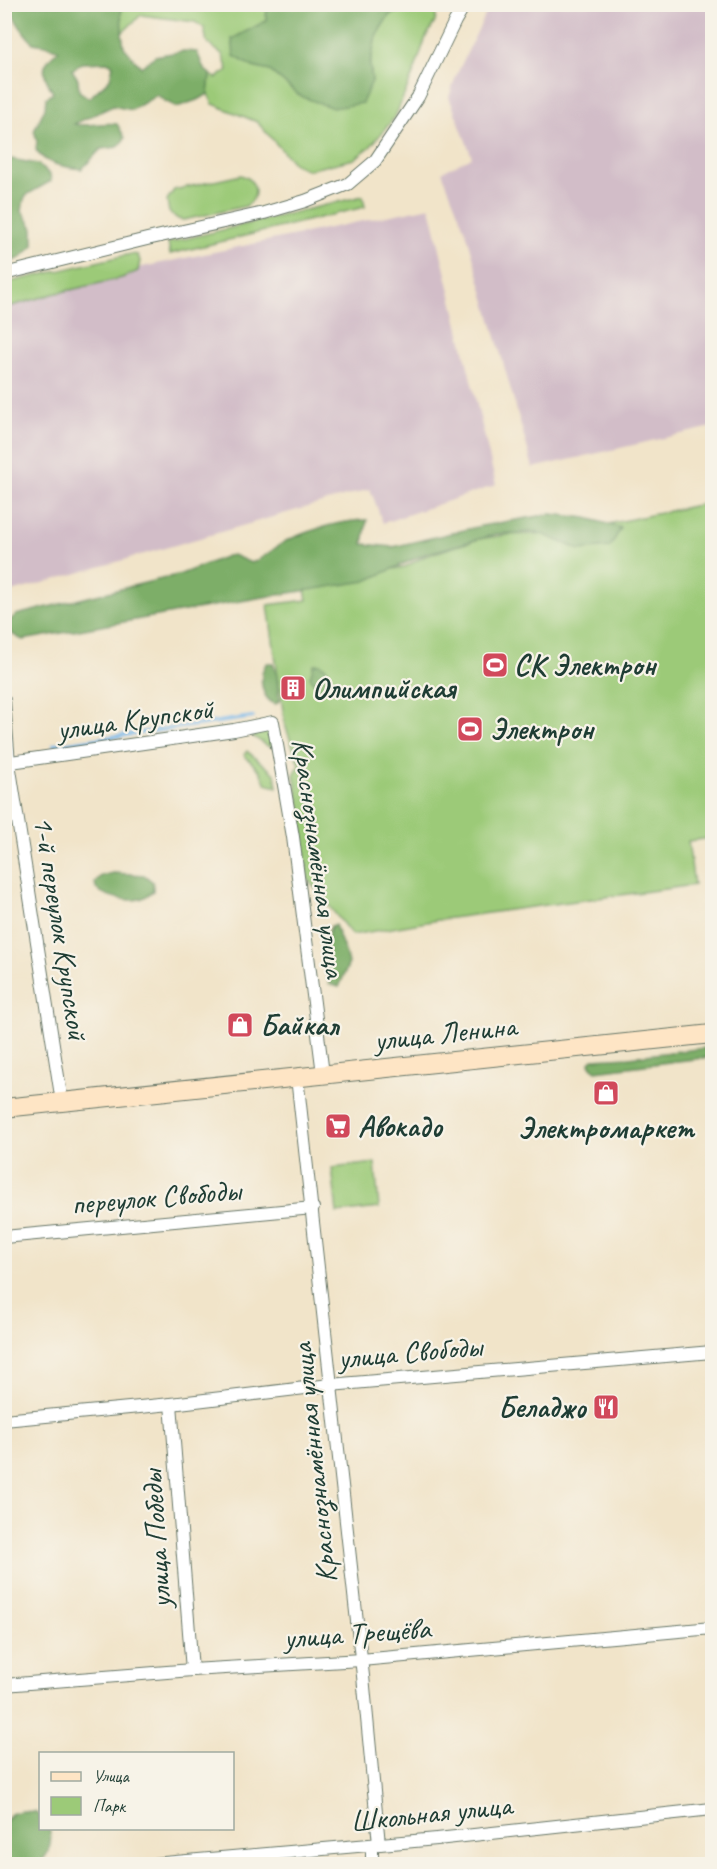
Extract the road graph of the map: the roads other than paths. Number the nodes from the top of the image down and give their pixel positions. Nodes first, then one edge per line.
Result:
1 (465, 4) edge
2 (4, 274) edge
3 (4, 700) edge
4 (273, 722) joint
5 (7, 763) edge
6 (712, 1034) edge
7 (323, 1074) junction
8 (297, 1077) junction
9 (62, 1102) junction
10 (4, 1108) edge
11 (313, 1208) junction
12 (4, 1237) edge
13 (712, 1352) edge
14 (330, 1385) junction
15 (171, 1404) junction
16 (4, 1420) edge
17 (712, 1628) edge
18 (361, 1660) junction
19 (192, 1670) junction
20 (4, 1685) edge
21 (712, 1809) edge
22 (375, 1845) junction
23 (153, 1864) edge
24 (372, 1864) edge

1 - 2 street
3 - 5 street, 1-й переулок Крупской
4 - 5 street, улица Крупской
4 - 7 street, Краснознамённая улица
5 - 9 street, 1-й переулок Крупской
6 - 7 street, улица Ленина
7 - 8 street, улица Ленина
8 - 9 street, улица Ленина
8 - 11 street, Краснознамённая улица
9 - 10 street, улица Ленина
11 - 12 street, переулок Свободы
11 - 14 street, Краснознамённая улица
13 - 14 street, улица Свободы
14 - 15 street, улица Свободы
14 - 18 street, Краснознамённая улица
15 - 16 street, улица Свободы
15 - 19 street, улица Победы
17 - 18 street, улица Трещёва
18 - 19 street, улица Трещёва
18 - 22 street, Краснознамённая улица
19 - 20 street, улица Трещёва
21 - 22 street, Школьная улица
22 - 23 street, Школьная улица
22 - 24 street, Краснознамённая улица

